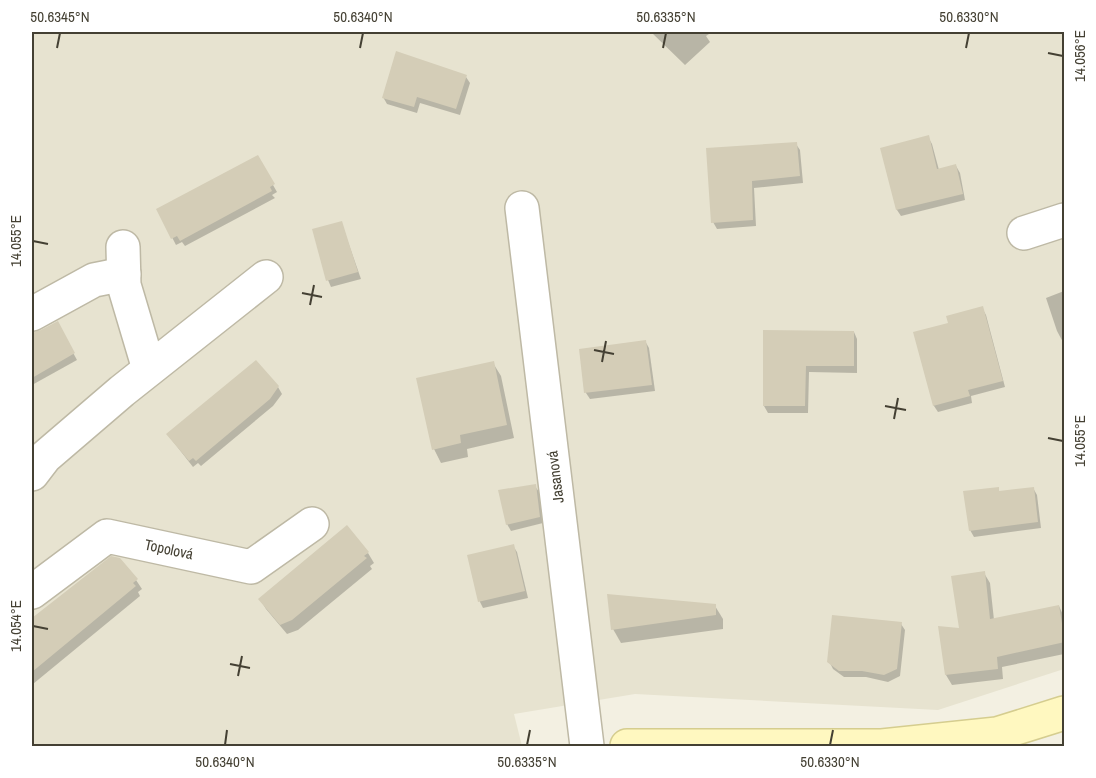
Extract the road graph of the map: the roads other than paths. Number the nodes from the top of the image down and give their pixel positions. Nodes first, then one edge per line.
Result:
1 (522, 208) dead end
2 (1065, 220) edge
3 (1024, 233) dead end
4 (266, 277) dead end
5 (32, 314) edge
6 (149, 369) junction
7 (32, 474) edge
8 (312, 524) dead end
9 (32, 592) edge
10 (1065, 713) edge
11 (587, 747) edge
12 (627, 747) edge

1 - 11 street, Jasanová
2 - 3 street
4 - 6 street
5 - 6 street
6 - 7 street
8 - 9 street, Topolová
10 - 12 main road

